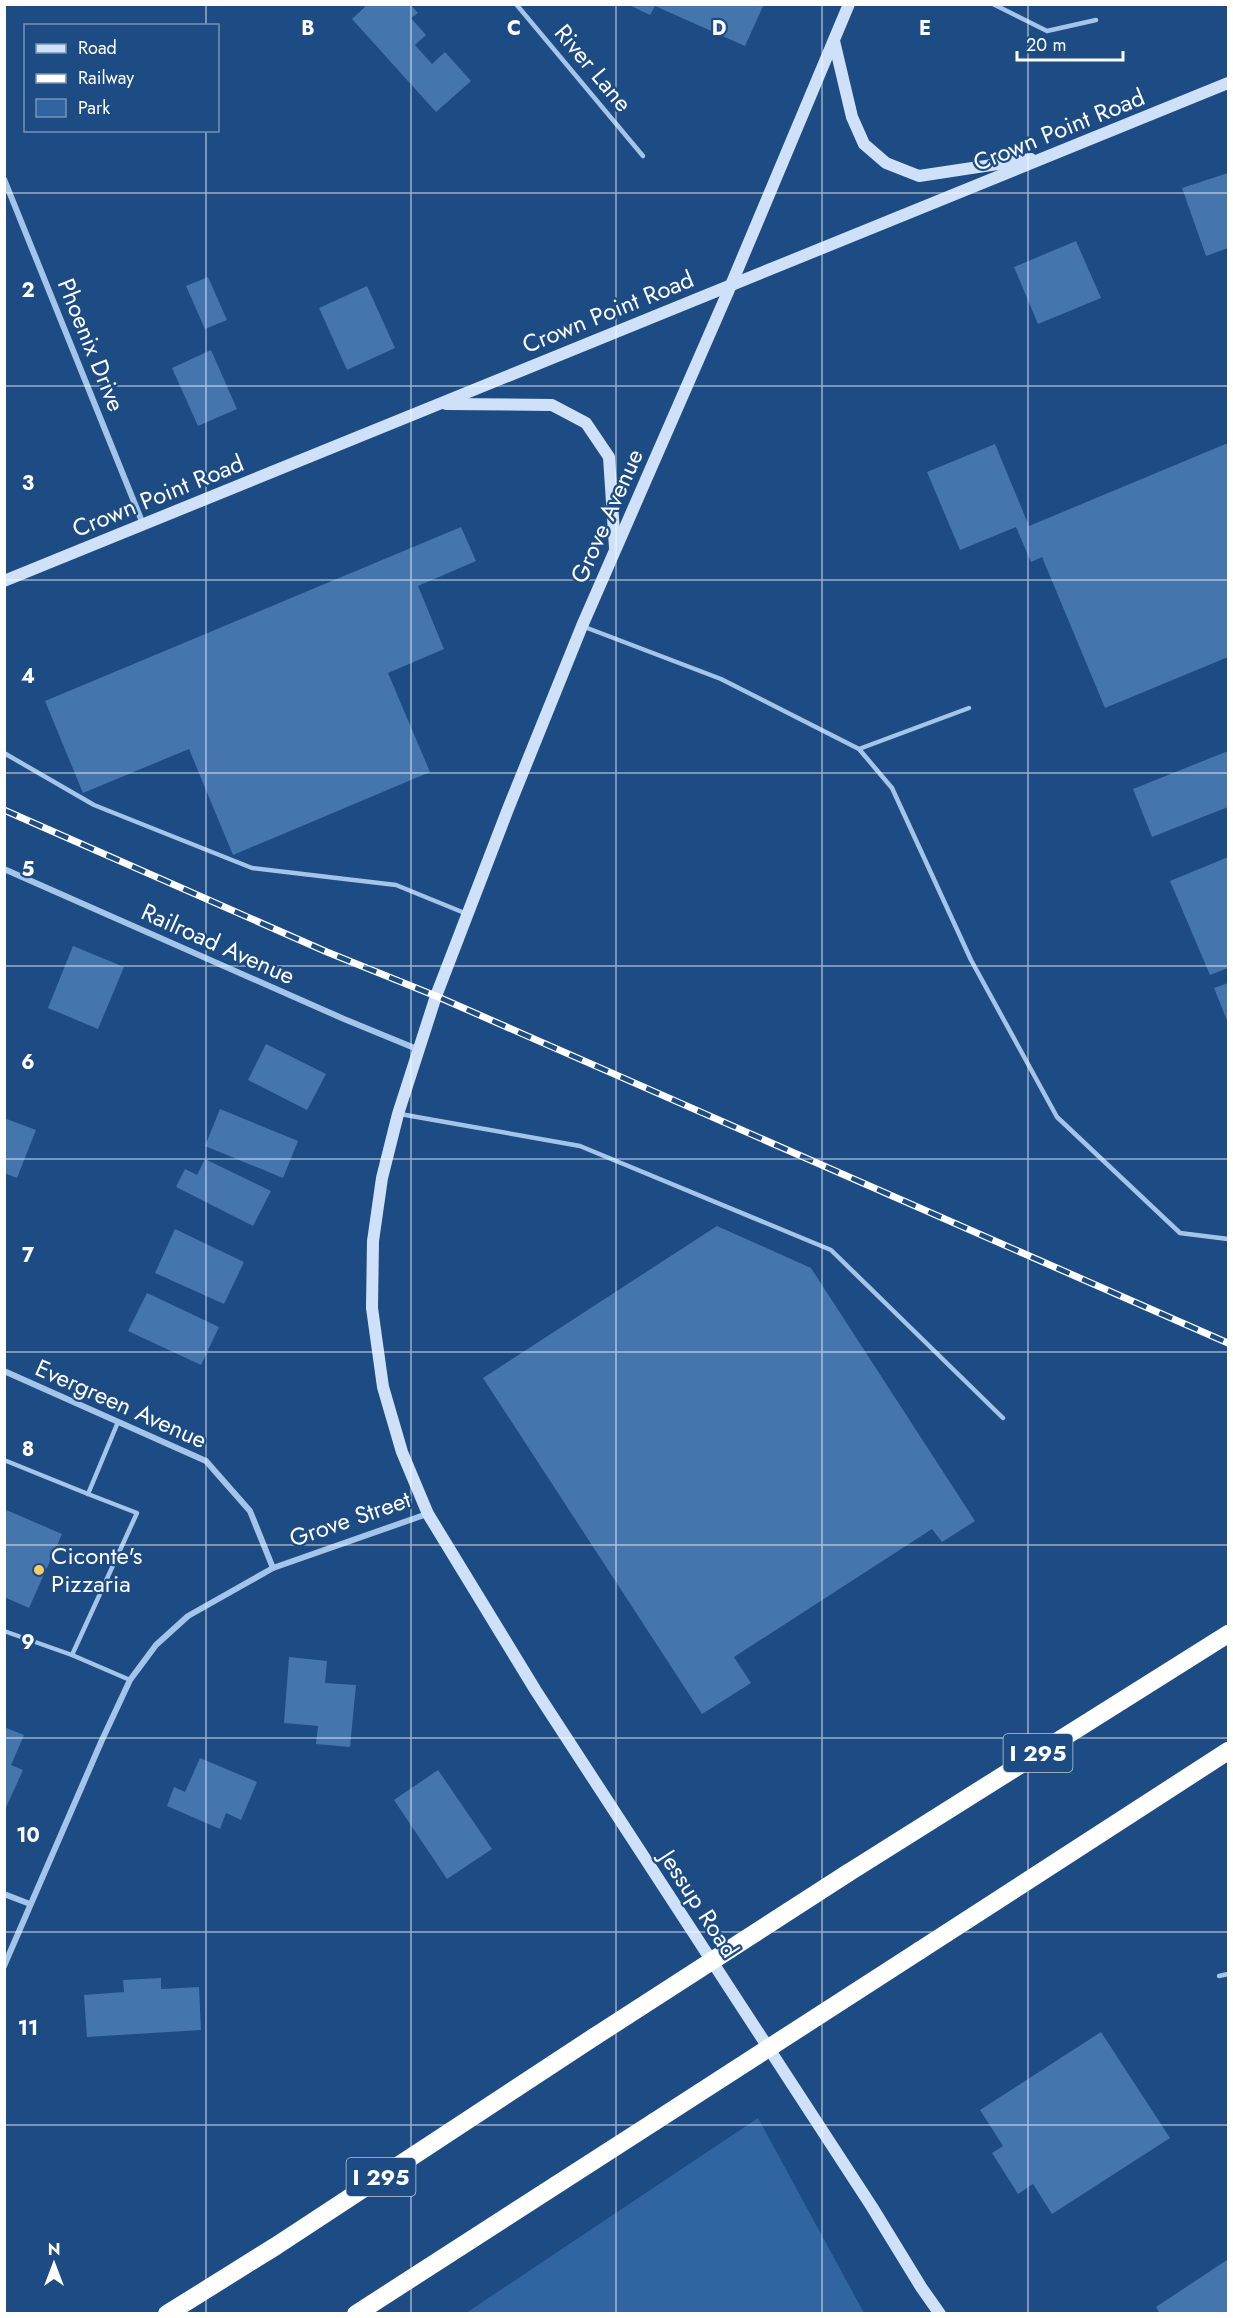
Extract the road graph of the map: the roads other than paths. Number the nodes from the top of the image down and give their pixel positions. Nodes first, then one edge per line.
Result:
1 (516, 4) edge
2 (849, 4) edge
3 (993, 4) edge
4 (1096, 20) dead end
5 (834, 41) junction
6 (1228, 83) edge
7 (643, 156) dead end
8 (1053, 156) junction
9 (4, 179) edge
10 (731, 285) junction
11 (439, 404) junction
12 (144, 524) junction
13 (615, 551) junction
14 (4, 581) edge
15 (582, 626) junction
16 (969, 708) dead end
17 (860, 749) junction
18 (4, 753) edge
19 (4, 869) edge
20 (467, 915) junction
21 (417, 1049) junction
22 (398, 1114) junction
23 (1228, 1239) edge
24 (4, 1371) edge
25 (1003, 1418) dead end
26 (118, 1422) junction
27 (4, 1460) edge
28 (88, 1494) junction
29 (428, 1514) junction
30 (273, 1568) junction
31 (4, 1631) edge
32 (1228, 1634) edge
33 (72, 1655) junction
34 (130, 1680) junction
35 (1228, 1751) edge
36 (4, 1894) edge
37 (30, 1904) junction
38 (4, 1966) edge
39 (1228, 1974) edge
40 (1219, 1976) dead end
41 (167, 2313) edge
42 (356, 2313) edge
43 (940, 2313) edge

1 - 7 lane, River Lane
2 - 5 main road, Grove Avenue
3 - 4 lane
5 - 8 main road
5 - 10 main road, Grove Avenue
6 - 8 main road, Crown Point Road
8 - 10 main road, Crown Point Road
9 - 12 street, Phoenix Drive
10 - 11 main road, Crown Point Road
10 - 13 main road, Grove Avenue
11 - 12 main road, Crown Point Road
11 - 13 main road
12 - 14 main road, Crown Point Road
13 - 15 main road, Grove Avenue
15 - 17 lane
15 - 20 main road, Grove Avenue
16 - 17 lane
17 - 23 lane
18 - 20 lane
19 - 21 street, Railroad Avenue
20 - 21 main road, Grove Avenue
21 - 22 main road, Grove Street
22 - 25 lane
22 - 29 main road, Grove Street
24 - 26 street, Evergreen Avenue
26 - 28 lane
26 - 30 street, Evergreen Avenue
27 - 28 lane
28 - 33 lane
29 - 30 street, Grove Street
29 - 43 main road, Jessup Road
30 - 34 street, Grove Street
31 - 33 lane
32 - 41 highway, I 295, bridge
33 - 34 lane
34 - 37 street, Grove Street
35 - 42 highway, bridge
36 - 37 street
37 - 38 street, Grove Street
39 - 40 lane

